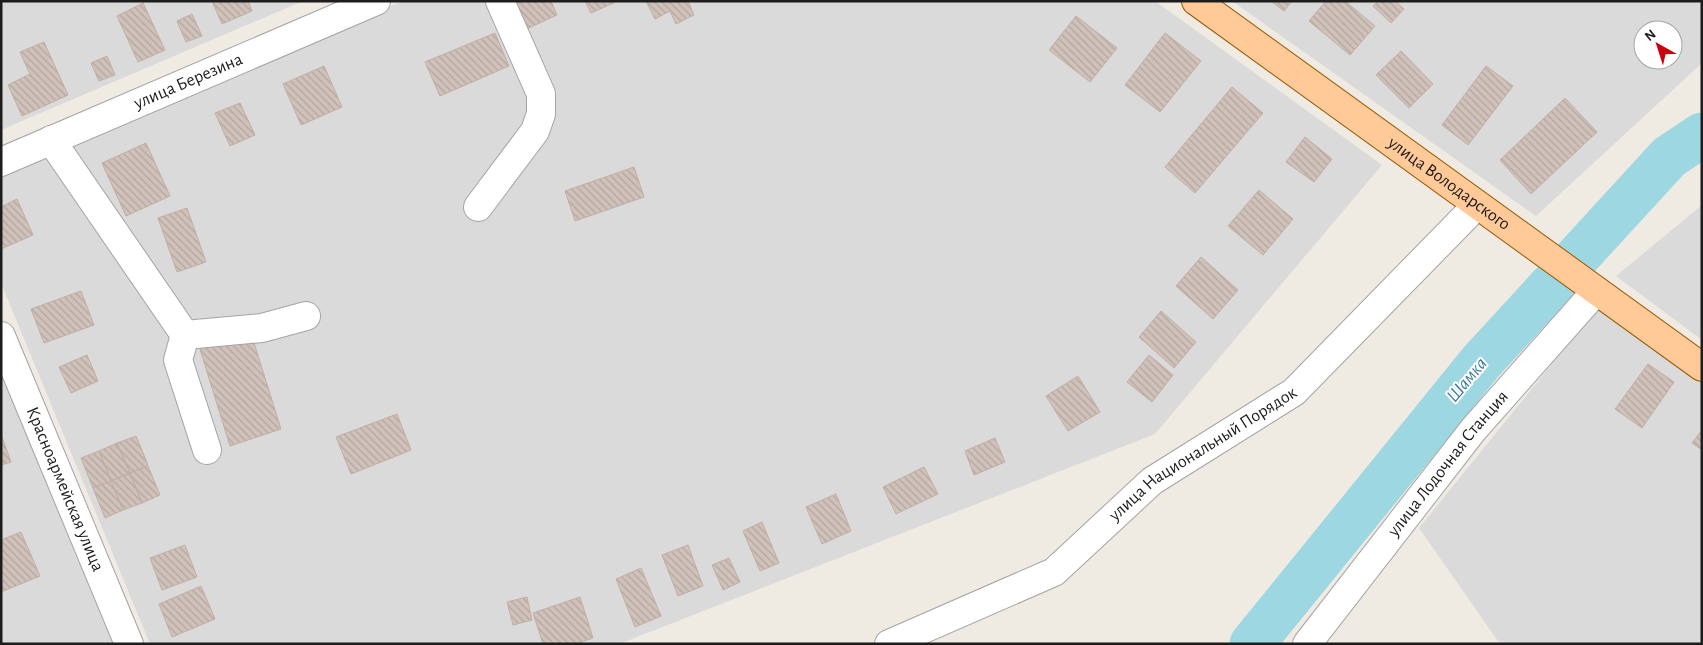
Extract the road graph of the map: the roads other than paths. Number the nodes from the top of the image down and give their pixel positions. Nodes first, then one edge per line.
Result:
1 (376, 1) edge
2 (500, 1) edge
3 (1196, 1) edge
4 (50, 140) junction
5 (1, 162) edge
6 (1476, 205) junction
7 (478, 207) dead end
8 (1590, 287) junction
9 (306, 316) dead end
10 (185, 335) junction
11 (1, 336) edge
12 (1702, 367) edge
13 (207, 450) dead end
14 (129, 644) edge
15 (889, 644) edge
16 (1308, 644) edge

1 - 4 street, улица Березина
2 - 7 street
3 - 6 main road, улица Володарского
4 - 5 street, улица Березина
4 - 10 street
6 - 8 main road, улица Володарского
6 - 15 street, улица Национальный Порядок
8 - 12 main road, улица Володарского
8 - 16 street, улица Лодочная Станция
9 - 10 street
10 - 13 street
11 - 14 street, Красноармейская улица

